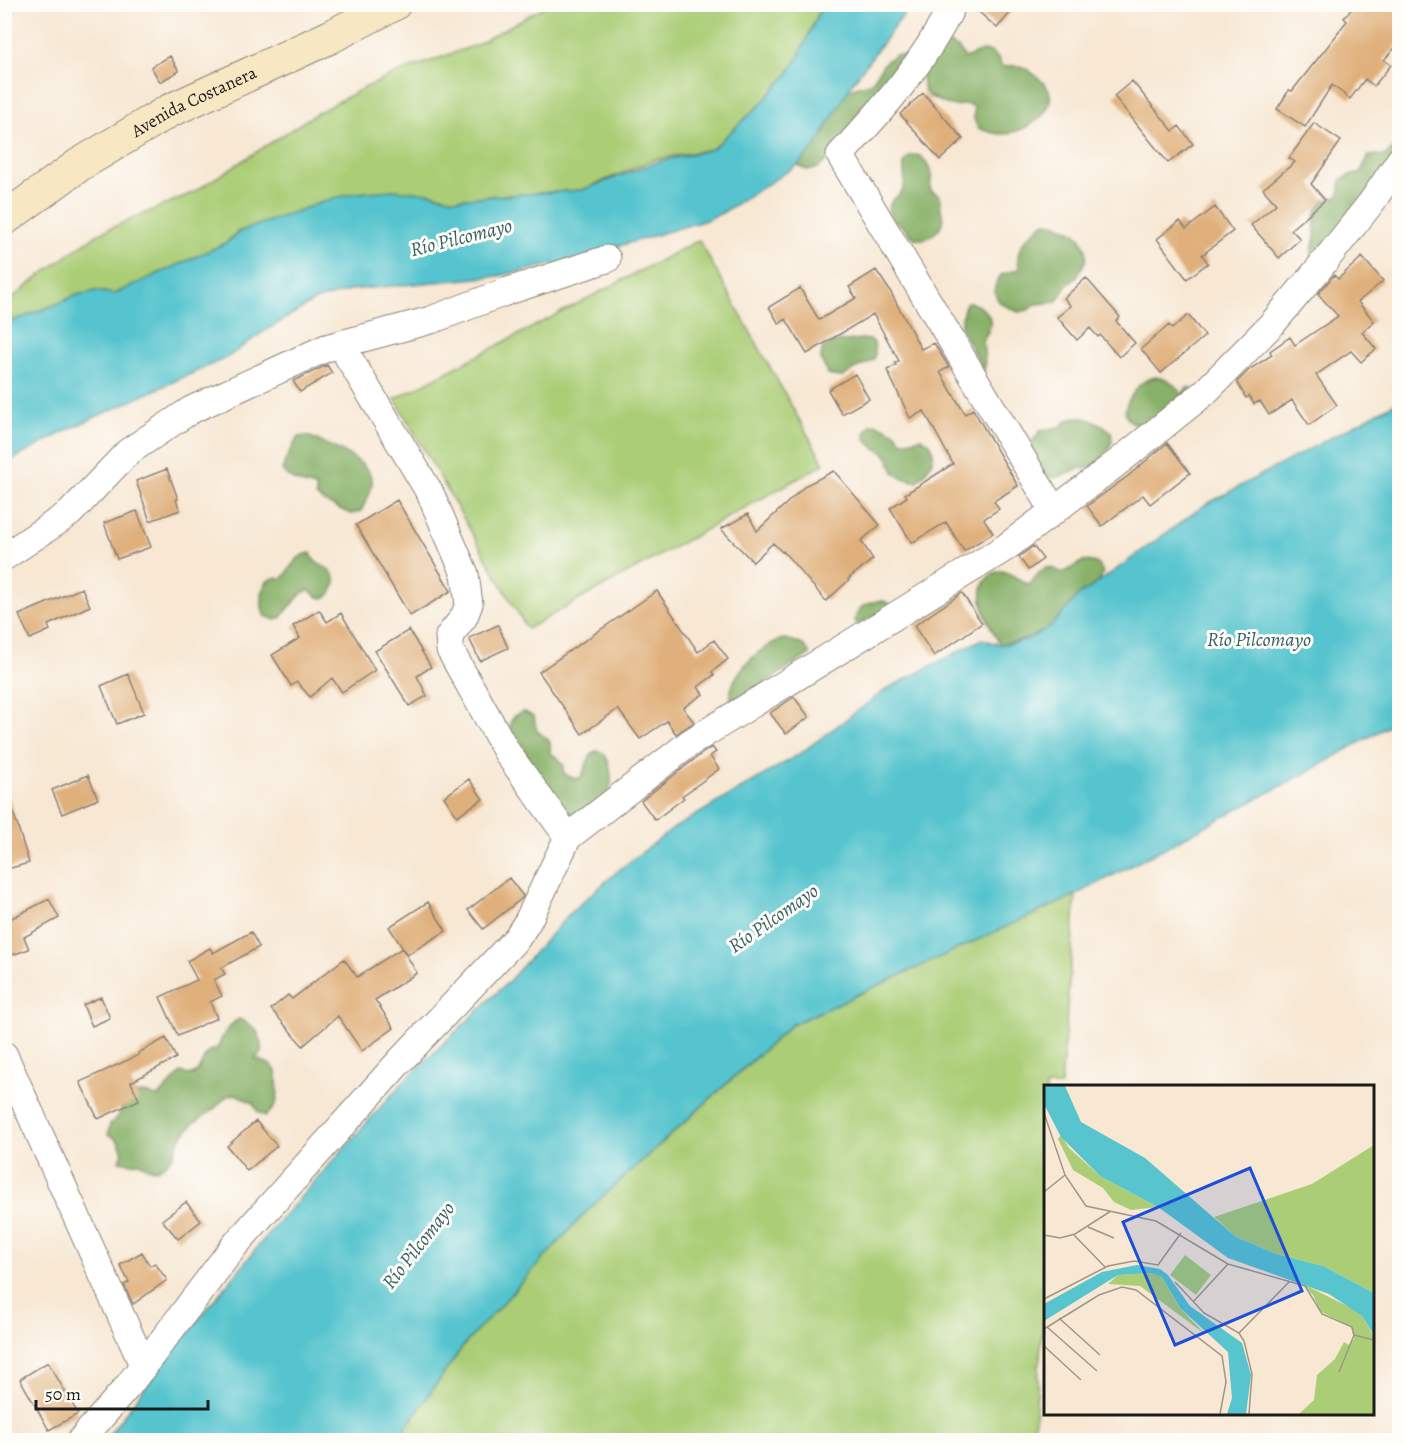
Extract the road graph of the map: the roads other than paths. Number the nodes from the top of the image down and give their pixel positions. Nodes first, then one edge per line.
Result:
1 (394, 4) edge
2 (953, 4) edge
3 (1400, 160) edge
4 (4, 219) edge
5 (607, 259) dead end
6 (341, 345) junction
7 (1054, 512) junction
8 (4, 557) edge
9 (568, 837) junction
10 (4, 1055) edge
11 (144, 1367) junction
12 (81, 1440) edge

1 - 4 street, Avenida Costanera
2 - 7 street
3 - 7 street
5 - 6 street
6 - 8 street
6 - 9 street
7 - 9 street
9 - 11 street
10 - 11 street
11 - 12 street

